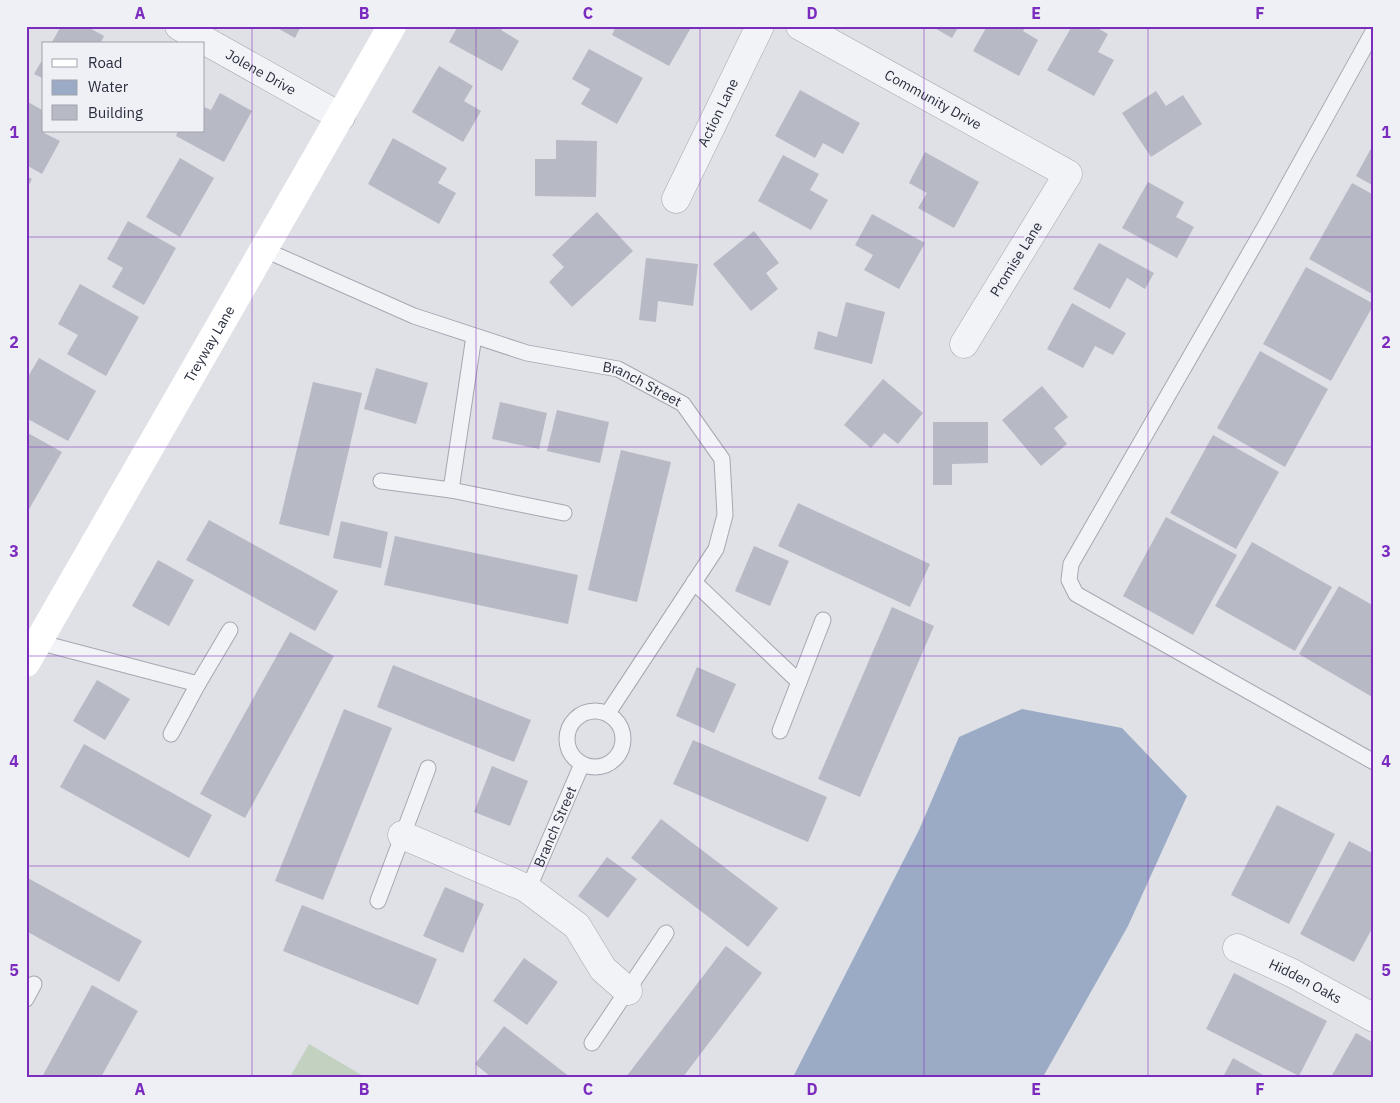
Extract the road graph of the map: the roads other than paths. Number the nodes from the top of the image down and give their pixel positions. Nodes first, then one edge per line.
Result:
1 (179, 26) edge
2 (392, 26) edge
3 (760, 26) edge
4 (800, 26) edge
5 (1374, 30) edge
6 (341, 117) junction
7 (1068, 174) joint
8 (676, 199) dead end
9 (265, 250) junction
10 (474, 336) junction
11 (964, 344) dead end
12 (382, 481) dead end
13 (451, 490) junction
14 (564, 513) dead end
15 (694, 582) junction
16 (823, 620) dead end
17 (230, 630) dead end
18 (32, 652) edge
19 (799, 682) junction
20 (198, 684) junction
21 (608, 713) junction
22 (780, 731) dead end
23 (171, 734) dead end
24 (1374, 762) edge
25 (582, 764) junction
26 (428, 768) dead end
27 (402, 835) junction
28 (526, 888) junction
29 (378, 901) dead end
30 (666, 933) dead end
31 (1237, 948) dead end
32 (34, 984) dead end
33 (628, 991) junction
34 (26, 999) edge
35 (1374, 1018) edge
36 (592, 1043) dead end

1 - 6 street, Jolene Drive
2 - 6 street, Treyway Lane
3 - 8 street, Action Lane
4 - 7 street, Community Drive
5 - 24 lane
6 - 9 street, Treyway Lane
7 - 11 street, Promise Lane
9 - 10 lane, Branch Street
9 - 18 street, Treyway Lane
10 - 13 lane
10 - 15 lane, Branch Street
12 - 13 lane
13 - 14 lane
15 - 19 lane
15 - 21 lane, Branch Street
16 - 19 lane
17 - 20 lane
18 - 20 lane
19 - 22 lane
20 - 23 lane
21 - 25 lane
21 - 25 lane
25 - 28 lane, Branch Street
26 - 27 lane
27 - 28 street
27 - 29 lane
28 - 33 street
30 - 33 lane
31 - 35 street, Hidden Oaks
32 - 34 lane
33 - 36 lane

